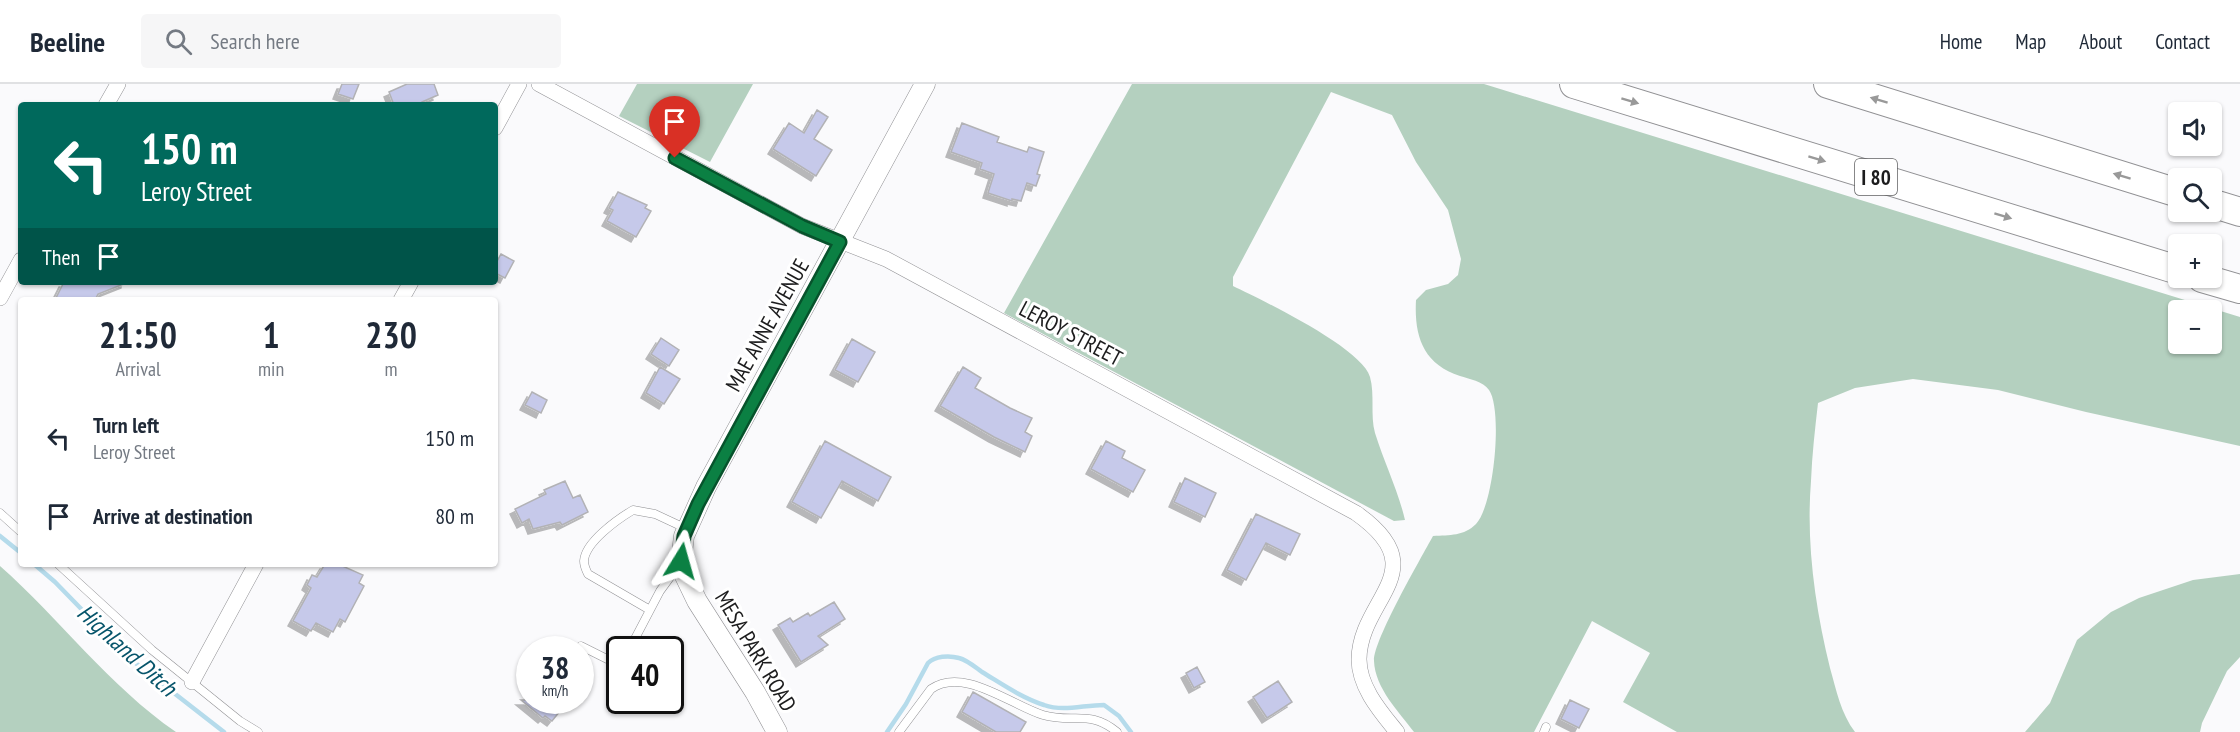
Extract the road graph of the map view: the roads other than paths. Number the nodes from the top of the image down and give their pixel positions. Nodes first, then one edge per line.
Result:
1 (118, 84) edge
2 (519, 84) edge
3 (539, 84) edge
4 (925, 84) edge
5 (1574, 84) edge
6 (1828, 84) edge
7 (108, 102) edge
8 (498, 122) edge
9 (2168, 190) edge
10 (2222, 206) edge
11 (2240, 212) edge
12 (840, 242) junction
13 (18, 265) edge
14 (2168, 267) edge
15 (2222, 284) edge
16 (2240, 289) edge
17 (0, 298) edge
18 (0, 513) edge
19 (18, 529) edge
20 (687, 529) junction
21 (681, 561) junction
22 (61, 567) edge
23 (254, 567) edge
24 (650, 610) junction
25 (636, 636) edge
26 (192, 682) junction
27 (258, 732) edge
28 (777, 732) edge
29 (899, 732) edge
30 (1117, 732) edge
31 (1396, 732) edge

1 - 7 street
2 - 8 street
3 - 12 street, LEROY STREET
4 - 12 street, MAE ANNE AVENUE
5 -> 14 highway, I 80
9 -> 6 highway
10 - 11 highway
12 - 20 street, MAE ANNE AVENUE
12 - 31 street, LEROY STREET
13 - 17 street
15 - 16 highway
18 - 19 lane
20 - 21 street, MAE ANNE AVENUE
20 - 24 lane
21 - 24 lane
21 - 28 street, MESA PARK ROAD
22 - 26 lane
23 - 26 street
24 - 25 lane
26 - 27 lane
29 - 30 lane

